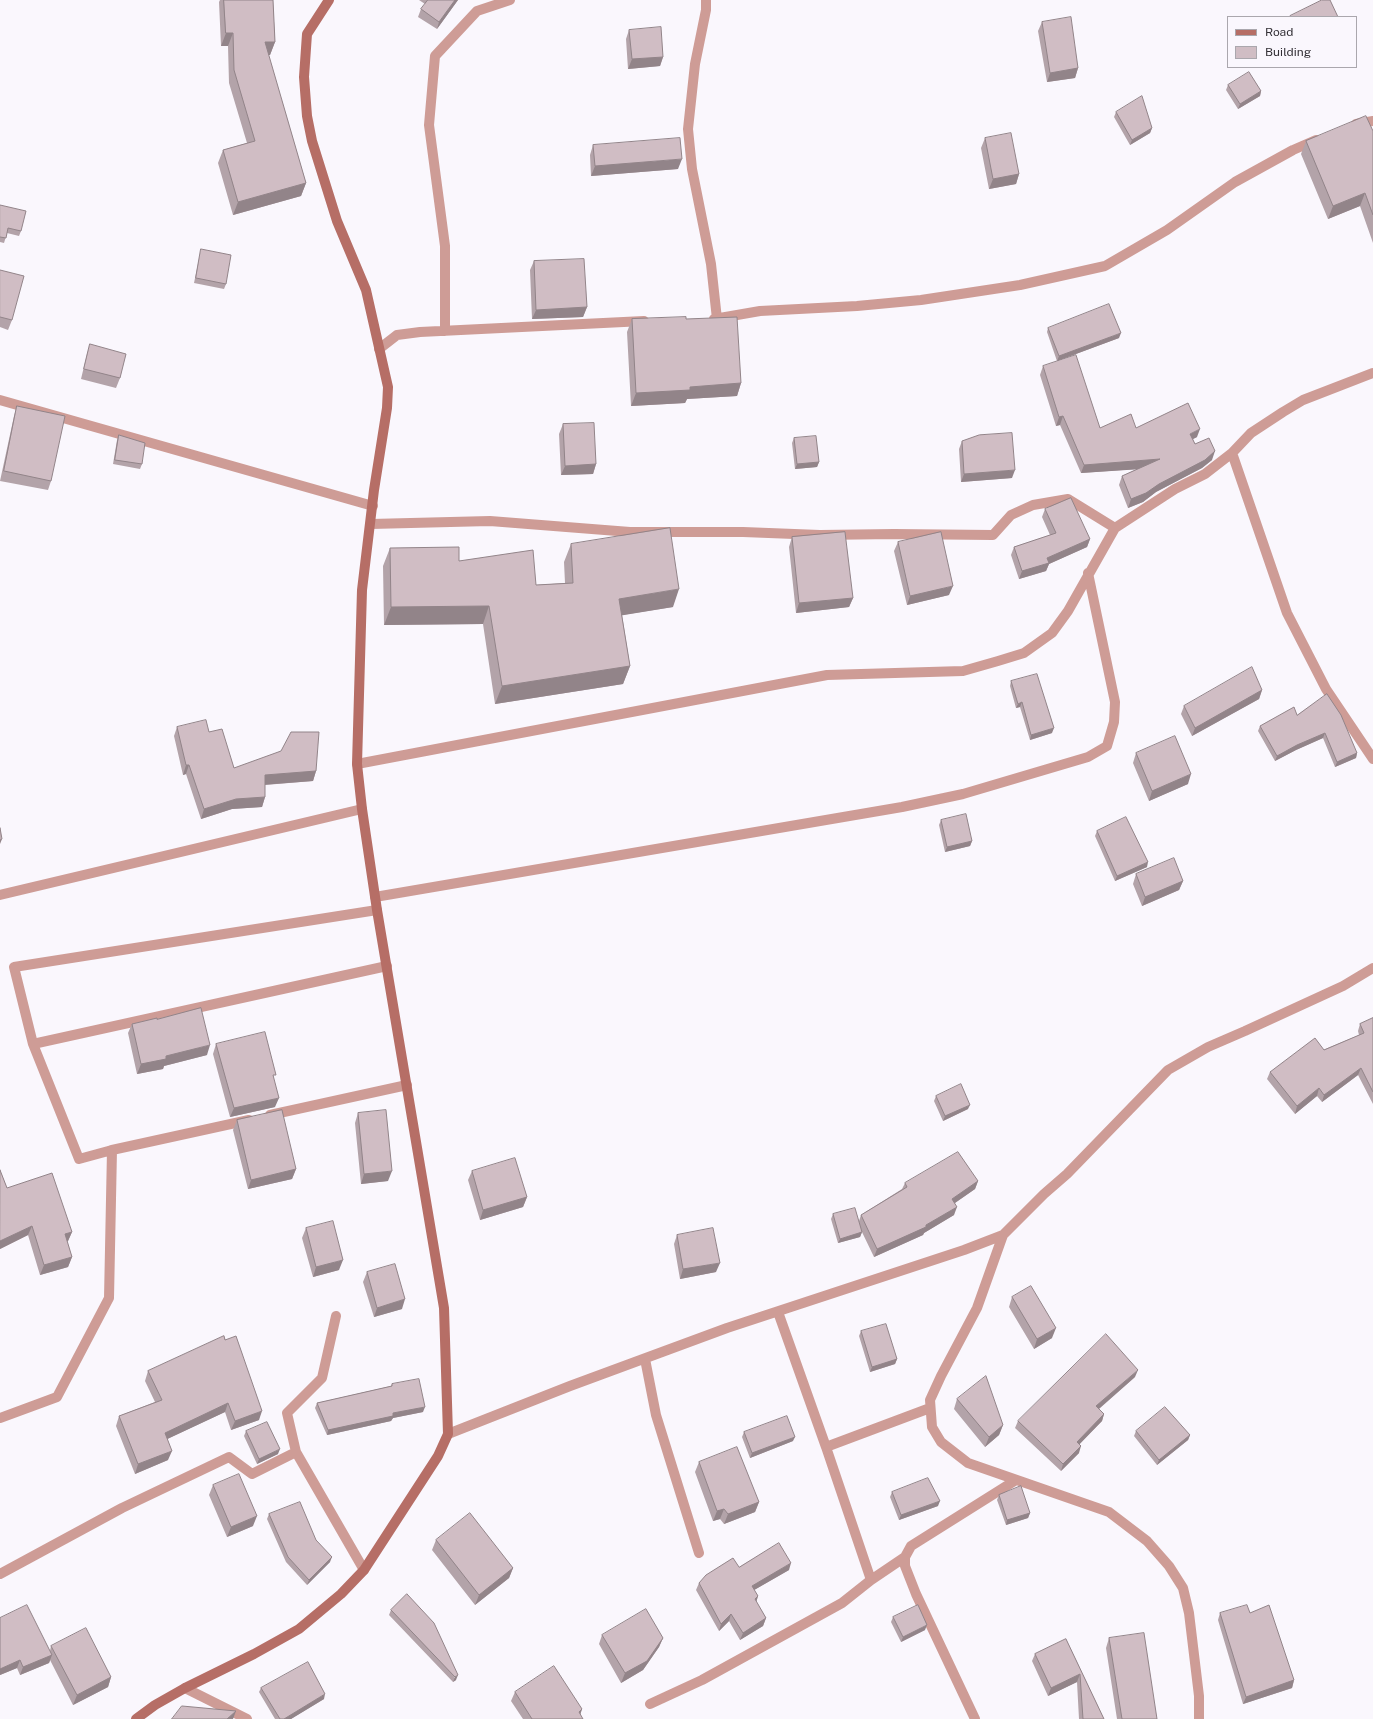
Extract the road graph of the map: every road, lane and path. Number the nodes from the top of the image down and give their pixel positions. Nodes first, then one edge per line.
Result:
1 (329, 0) edge
2 (510, 0) edge
3 (706, 0) edge
4 (1373, 121) edge
5 (1348, 125) edge
6 (1328, 134) edge
7 (701, 319) edge
8 (717, 319) junction
9 (655, 321) edge
10 (445, 331) junction
11 (379, 349) junction
12 (1373, 373) edge
13 (0, 400) edge
14 (1232, 453) junction
15 (373, 506) junction
16 (371, 524) junction
17 (1115, 528) junction
18 (1088, 573) junction
19 (1373, 759) edge
20 (357, 764) junction
21 (362, 809) junction
22 (0, 894) edge
23 (376, 897) junction
24 (377, 910) junction
25 (387, 966) junction
26 (1373, 968) edge
27 (33, 1044) junction
28 (407, 1085) junction
29 (112, 1150) junction
30 (1003, 1235) junction
31 (778, 1312) junction
32 (336, 1316) dead end
33 (645, 1359) junction
34 (930, 1408) junction
35 (0, 1418) edge
36 (448, 1434) junction
37 (826, 1447) junction
38 (296, 1452) junction
39 (1016, 1480) junction
40 (699, 1553) dead end
41 (905, 1557) junction
42 (364, 1570) junction
43 (0, 1574) edge
44 (871, 1580) junction
45 (185, 1688) junction
46 (650, 1704) dead end
47 (136, 1719) edge
48 (247, 1719) edge
49 (975, 1719) edge
50 (1199, 1719) edge

1 - 11 street
2 - 10 street
3 - 8 street
4 - 5 street
6 - 8 street
7 - 8 street
9 - 10 street
10 - 11 street
11 - 15 street
12 - 14 street
13 - 15 street
14 - 17 street
14 - 19 street
15 - 16 street
16 - 17 street
16 - 20 street
17 - 18 street
18 - 20 street
18 - 23 street
20 - 21 street
21 - 22 street
21 - 23 street
23 - 24 street
24 - 25 street
24 - 27 street
25 - 27 street
25 - 28 street
26 - 30 street
27 - 29 street
28 - 29 street
28 - 36 street
29 - 35 street
30 - 31 street
30 - 34 street
31 - 33 street
31 - 37 street
32 - 38 street
33 - 36 street
33 - 40 street
34 - 37 street
34 - 39 street
36 - 42 street
37 - 44 street
38 - 42 street
38 - 43 street
39 - 41 street
39 - 50 street
41 - 44 street
41 - 49 street
42 - 45 street
44 - 46 street
45 - 47 street
45 - 48 street

